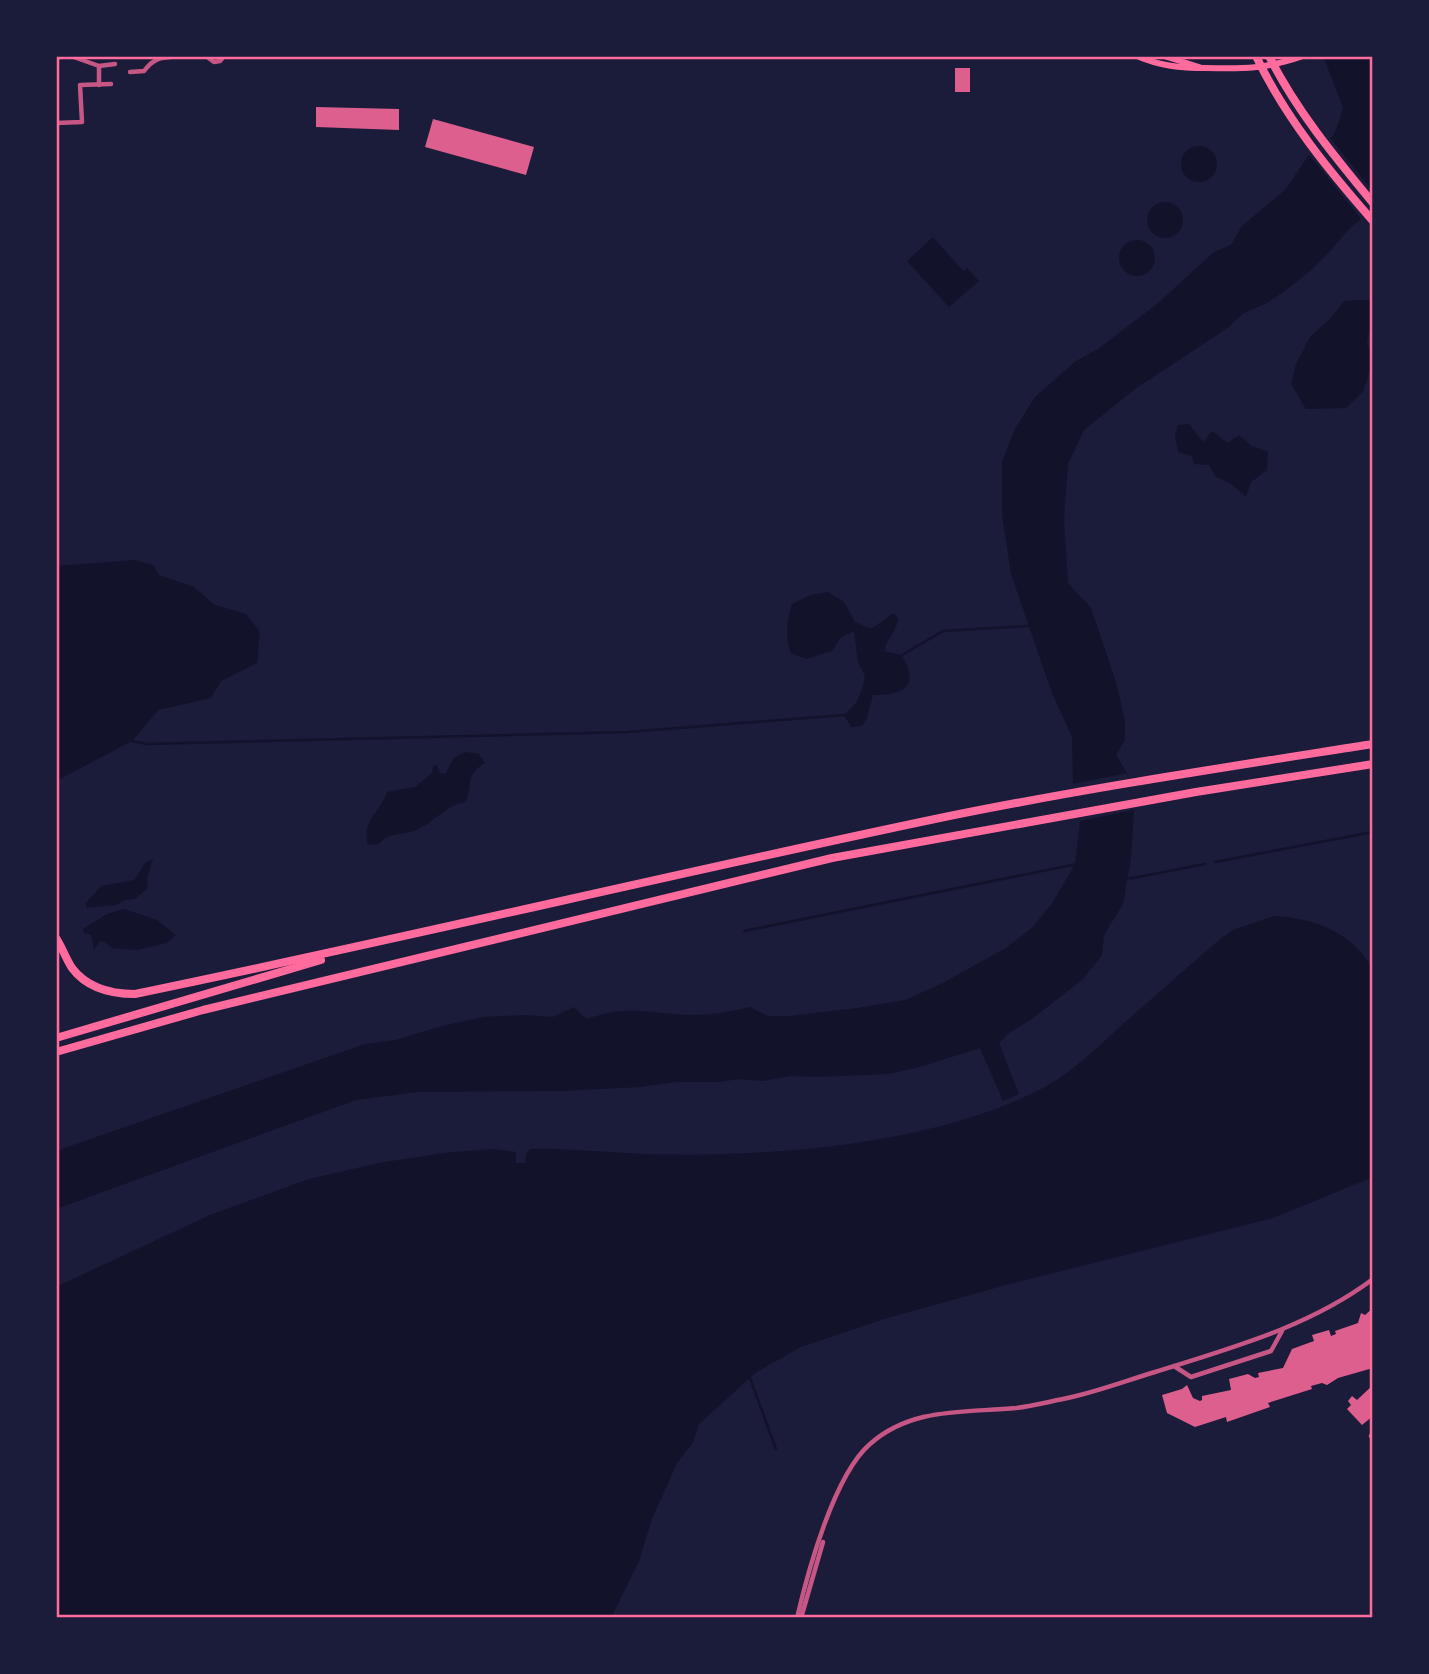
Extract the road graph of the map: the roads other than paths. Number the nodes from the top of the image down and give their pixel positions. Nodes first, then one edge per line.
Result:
1 (63, 56) edge
2 (71, 56) edge
3 (182, 56) edge
4 (206, 56) edge
5 (224, 56) edge
6 (1136, 56) edge
7 (1164, 56) edge
8 (1256, 56) edge
9 (1269, 56) edge
10 (1303, 56) edge
11 (56, 58) edge
12 (115, 64) dead end
13 (99, 66) junction
14 (1204, 68) junction
15 (130, 72) dead end
16 (111, 84) dead end
17 (99, 85) junction
18 (56, 123) edge
19 (1373, 204) edge
20 (1373, 221) edge
21 (1373, 744) edge
22 (1373, 764) edge
23 (56, 938) edge
24 (377, 943) junction
25 (56, 1038) edge
26 (56, 1052) edge
27 (1373, 1279) edge
28 (1283, 1331) junction
29 (1174, 1366) junction
30 (1373, 1432) edge
31 (1373, 1439) edge
32 (799, 1618) edge

1 - 11 street
2 - 13 street
3 - 15 street
4 - 5 street
6 - 14 main road
7 - 14 main road
8 - 20 highway
9 - 19 highway
10 - 14 main road
12 - 13 street
13 - 17 street
16 - 17 street
17 - 18 street
21 - 24 highway
22 - 26 highway
23 - 24 highway
24 - 25 highway
27 - 28 street
28 - 29 street
28 - 29 street
29 - 32 street
30 - 31 street

